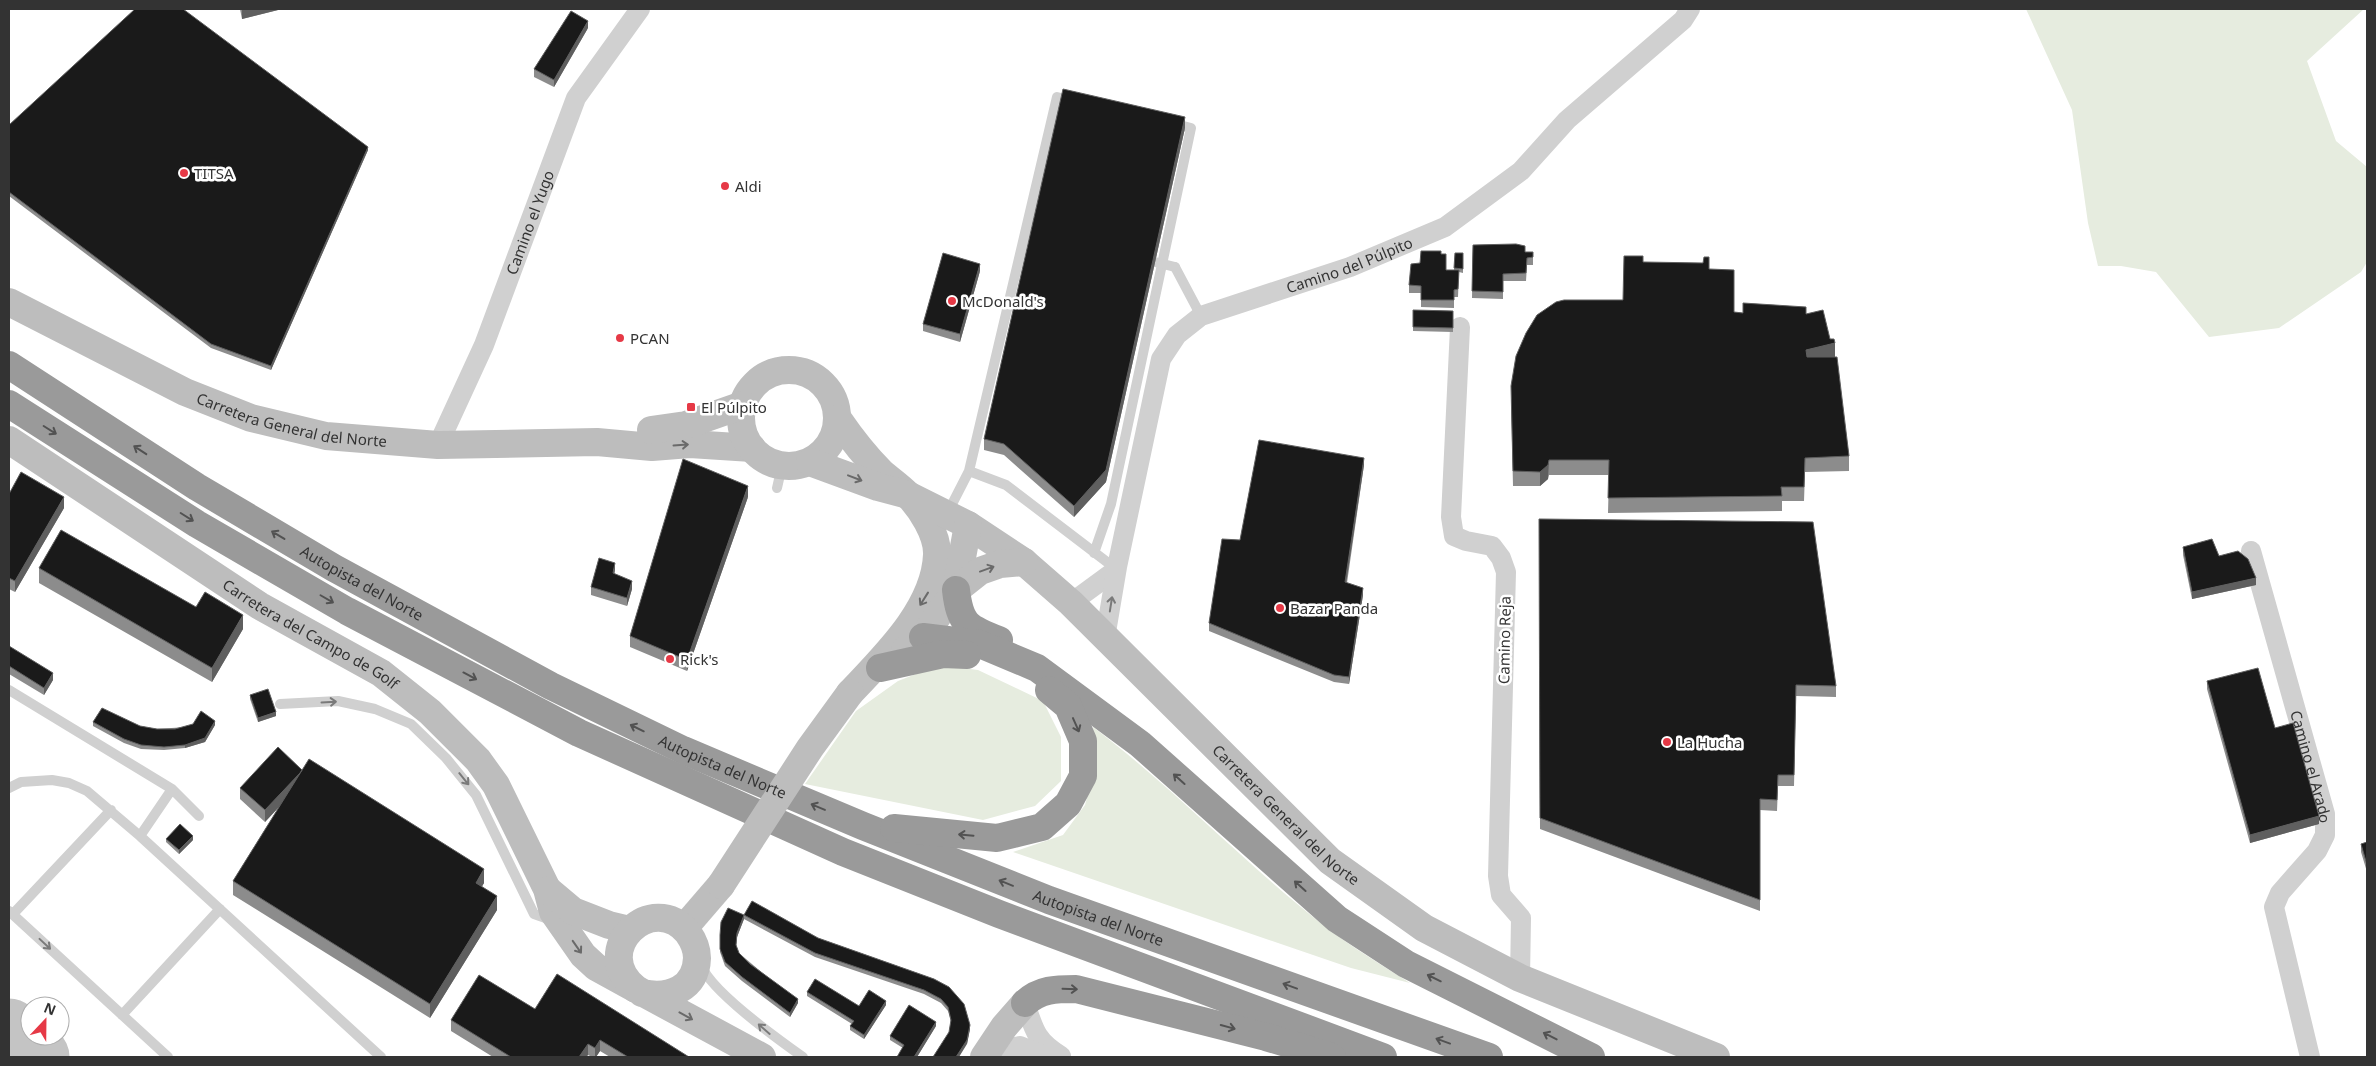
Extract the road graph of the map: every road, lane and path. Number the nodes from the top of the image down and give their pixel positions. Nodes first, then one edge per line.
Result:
1 (640, 9) edge
2 (1690, 9) edge
3 (1086, 104) edge
4 (1162, 121) edge
5 (1155, 262) edge
6 (9, 302) edge
7 (1201, 316) junction
8 (1460, 327) dead end
9 (9, 365) edge
10 (9, 404) edge
11 (742, 405) junction
12 (838, 419) junction
13 (9, 440) edge
14 (597, 442) junction
15 (438, 444) junction
16 (752, 448) junction
17 (810, 462) junction
18 (969, 471) junction
19 (908, 495) junction
20 (958, 520) junction
21 (2251, 550) dead end
22 (1094, 552) junction
23 (1024, 562) junction
24 (1117, 569) junction
25 (956, 590) junction
26 (1071, 603) junction
27 (923, 637) junction
28 (1105, 638) junction
29 (894, 644) junction
30 (864, 680) junction
31 (9, 690) edge
32 (280, 704) dead end
33 (1140, 744) junction
34 (9, 788) edge
35 (172, 789) junction
36 (111, 810) junction
37 (198, 816) dead end
38 (863, 826) junction
39 (140, 836) junction
40 (547, 889) junction
41 (220, 909) junction
42 (11, 913) edge
43 (560, 922) junction
44 (630, 930) junction
45 (690, 939) junction
46 (1520, 978) junction
47 (639, 991) junction
48 (1025, 1003) junction
49 (122, 1015) junction
50 (985, 1055) edge
51 (168, 1057) edge
52 (381, 1057) edge
53 (762, 1057) edge
54 (803, 1057) edge
55 (1061, 1057) edge
56 (1332, 1057) edge
57 (1383, 1057) edge
58 (1489, 1057) edge
59 (1591, 1057) edge
60 (1716, 1057) edge
61 (2310, 1057) edge

1 - 15 street, Camino el Yugo
2 - 7 street, Camino del Púlpito
3 - 18 lane
4 - 22 lane
5 - 7 lane, bridge
6 - 15 main road, Carretera General del Norte
7 - 24 street, Camino del Púlpito
8 - 46 street, Camino Reja
38 -> 9 highway, Autopista del Norte
10 -> 57 highway, Autopista del Norte
11 - 12 main road
11 - 14 main road, Carretera General del Norte
11 - 16 main road
12 - 17 main road
12 - 19 main road, Carretera General del Norte
13 - 40 main road, Carretera del Campo de Golf
14 - 15 main road, Carretera General del Norte
14 -> 16 main road, Carretera General del Norte
16 - 17 main road
17 -> 19 main road, Carretera General del Norte
18 - 20 lane
18 - 22 lane
19 - 20 main road, Carretera General del Norte
19 -> 29 main road
20 - 23 main road, Carretera General del Norte
20 - 25 main road
21 - 61 street, Camino el Arado
22 - 24 lane
25 -> 23 main road
23 - 26 main road, Carretera General del Norte
24 - 26 street
28 -> 24 street, Camino del Púlpito
25 - 27 main road
25 - 33 highway
26 - 28 main road, Carretera General del Norte
27 - 29 main road
27 - 30 main road
27 - 33 highway
28 - 46 main road, Carretera General del Norte
29 - 30 main road
30 -> 38 highway
30 - 45 main road, bridge
31 - 35 lane
32 -> 43 lane
59 -> 33 highway
34 - 36 lane
35 - 37 lane
35 - 39 lane
36 - 39 lane
36 - 42 lane
58 -> 38 highway, Autopista del Norte
39 - 41 lane
40 - 43 main road, Carretera del Campo de Golf
40 - 44 main road, Carretera del Campo de Golf
41 - 49 lane
41 - 52 lane
42 -> 49 lane
43 -> 47 main road, Carretera del Campo de Golf
44 - 45 main road
44 - 47 main road
45 - 47 main road
54 -> 45 lane
46 - 60 main road, Carretera General del Norte
47 -> 53 main road, Carretera del Campo de Golf
48 - 50 main road
48 - 55 street
48 -> 56 highway
49 - 51 lane
50 - 55 street

